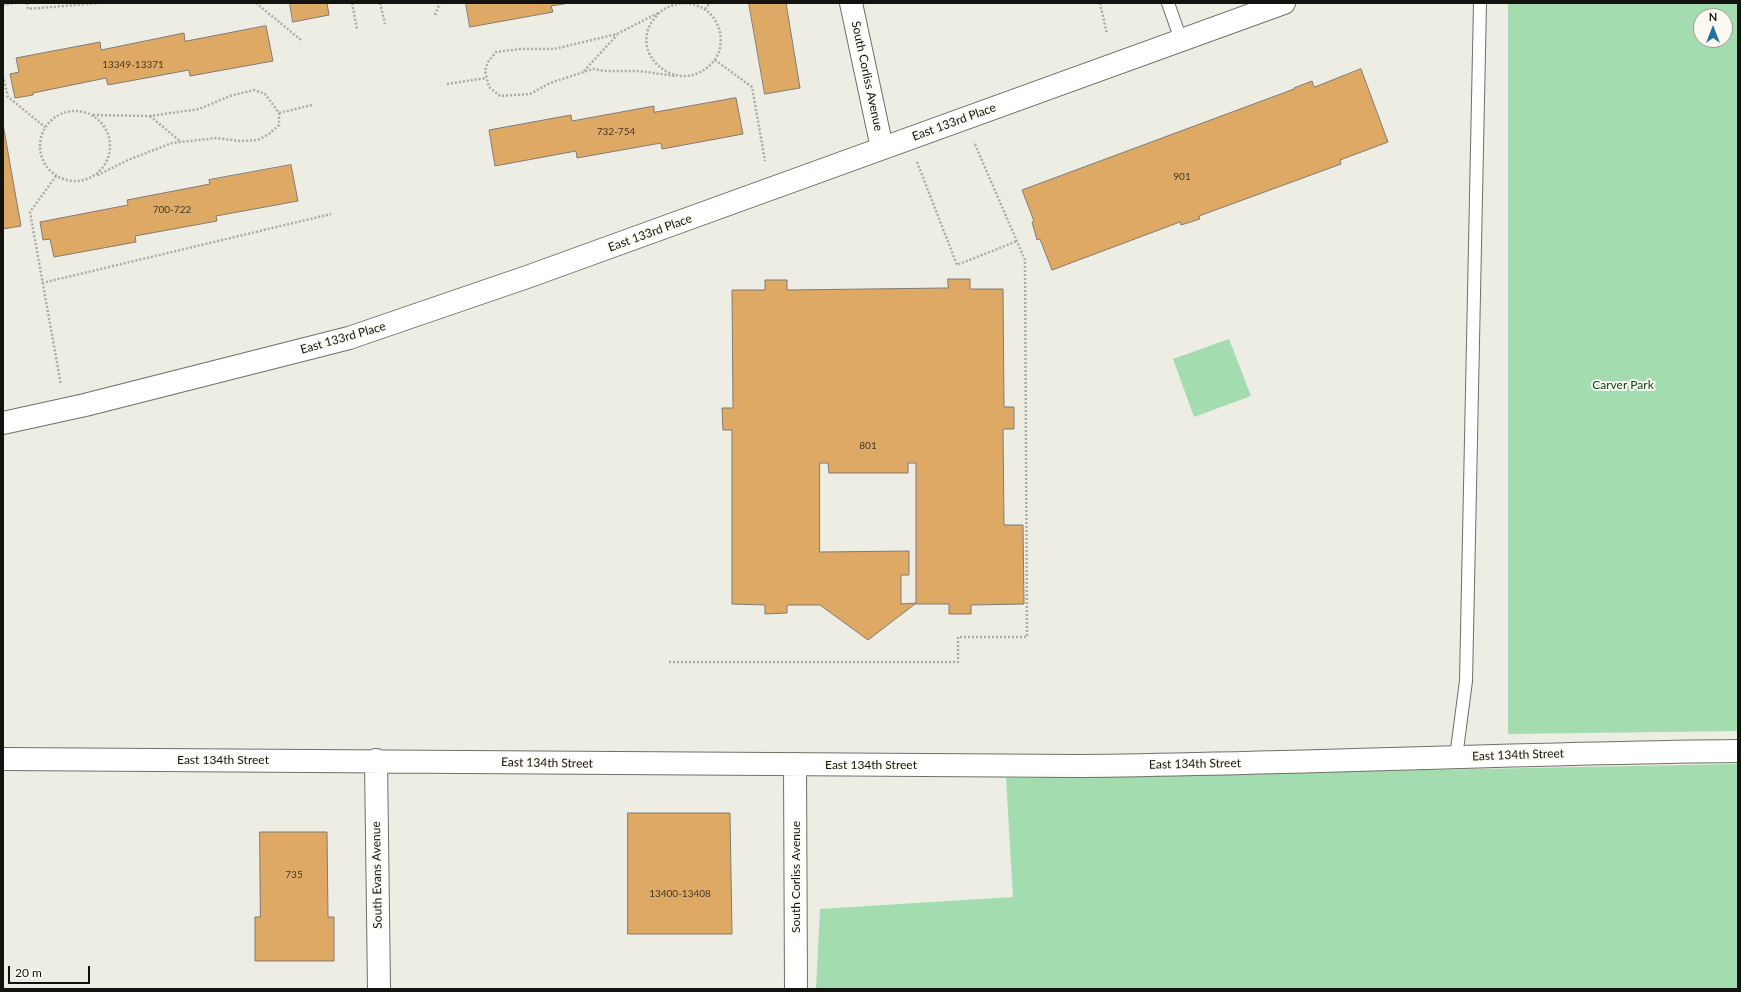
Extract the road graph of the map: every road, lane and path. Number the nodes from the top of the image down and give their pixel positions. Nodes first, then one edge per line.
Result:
1 (14, 3) edge
2 (27, 3) edge
3 (99, 3) edge
4 (256, 3) edge
5 (352, 3) edge
6 (380, 3) edge
7 (440, 3) edge
8 (686, 3) edge
9 (710, 3) edge
10 (851, 3) edge
11 (1100, 3) edge
12 (1168, 3) edge
13 (1284, 3) edge
14 (1480, 3) edge
15 (3, 4) edge
16 (705, 9) junction
17 (658, 13) junction
18 (435, 15) dead end
19 (385, 24) dead end
20 (357, 29) dead end
21 (617, 34) junction
22 (1107, 34) dead end
23 (301, 40) dead end
24 (1181, 40) junction
25 (715, 60) junction
26 (584, 72) junction
27 (3, 76) edge
28 (675, 76) junction
29 (486, 78) junction
30 (447, 84) dead end
31 (312, 105) dead end
32 (279, 113) junction
33 (93, 115) junction
34 (150, 116) junction
35 (45, 127) junction
36 (181, 142) junction
37 (974, 142) dead end
38 (882, 148) junction
39 (765, 161) dead end
40 (917, 161) dead end
41 (56, 176) junction
42 (96, 176) junction
43 (331, 214) dead end
44 (1017, 241) junction
45 (42, 283) junction
46 (61, 387) dead end
47 (3, 423) edge
48 (669, 662) dead end
49 (1738, 751) edge
50 (1456, 757) junction
51 (3, 759) edge
52 (376, 760) junction
53 (795, 764) junction
54 (379, 989) edge
55 (796, 989) edge

1 - 15 path
2 - 3 path
4 - 23 path
5 - 20 path
6 - 19 path
7 - 18 path
8 - 16 path
8 - 17 path
9 - 16 path
10 - 38 street, South Corliss Avenue
11 - 22 path
12 - 24 lane
13 - 24 street, East 133rd Place
14 - 50 lane
16 - 25 path
17 - 21 path
17 - 28 path
21 - 26 path
21 - 29 path
24 - 38 street, East 133rd Place
25 - 28 path
25 - 39 path
26 - 28 path
26 - 29 path
27 - 35 path
29 - 30 path
31 - 32 path
32 - 34 path
32 - 36 path
33 - 34 path
33 - 35 path
33 - 42 path
34 - 36 path
35 - 41 path
36 - 42 path
37 - 44 path
38 - 47 street, East 133rd Place
40 - 44 path
41 - 42 path
41 - 45 path
43 - 45 path
44 - 48 path
45 - 46 path
49 - 50 street, East 134th Street
50 - 53 street, East 134th Street
51 - 52 street, East 134th Street
52 - 53 street, East 134th Street
52 - 54 street, South Evans Avenue
53 - 55 street, South Corliss Avenue

